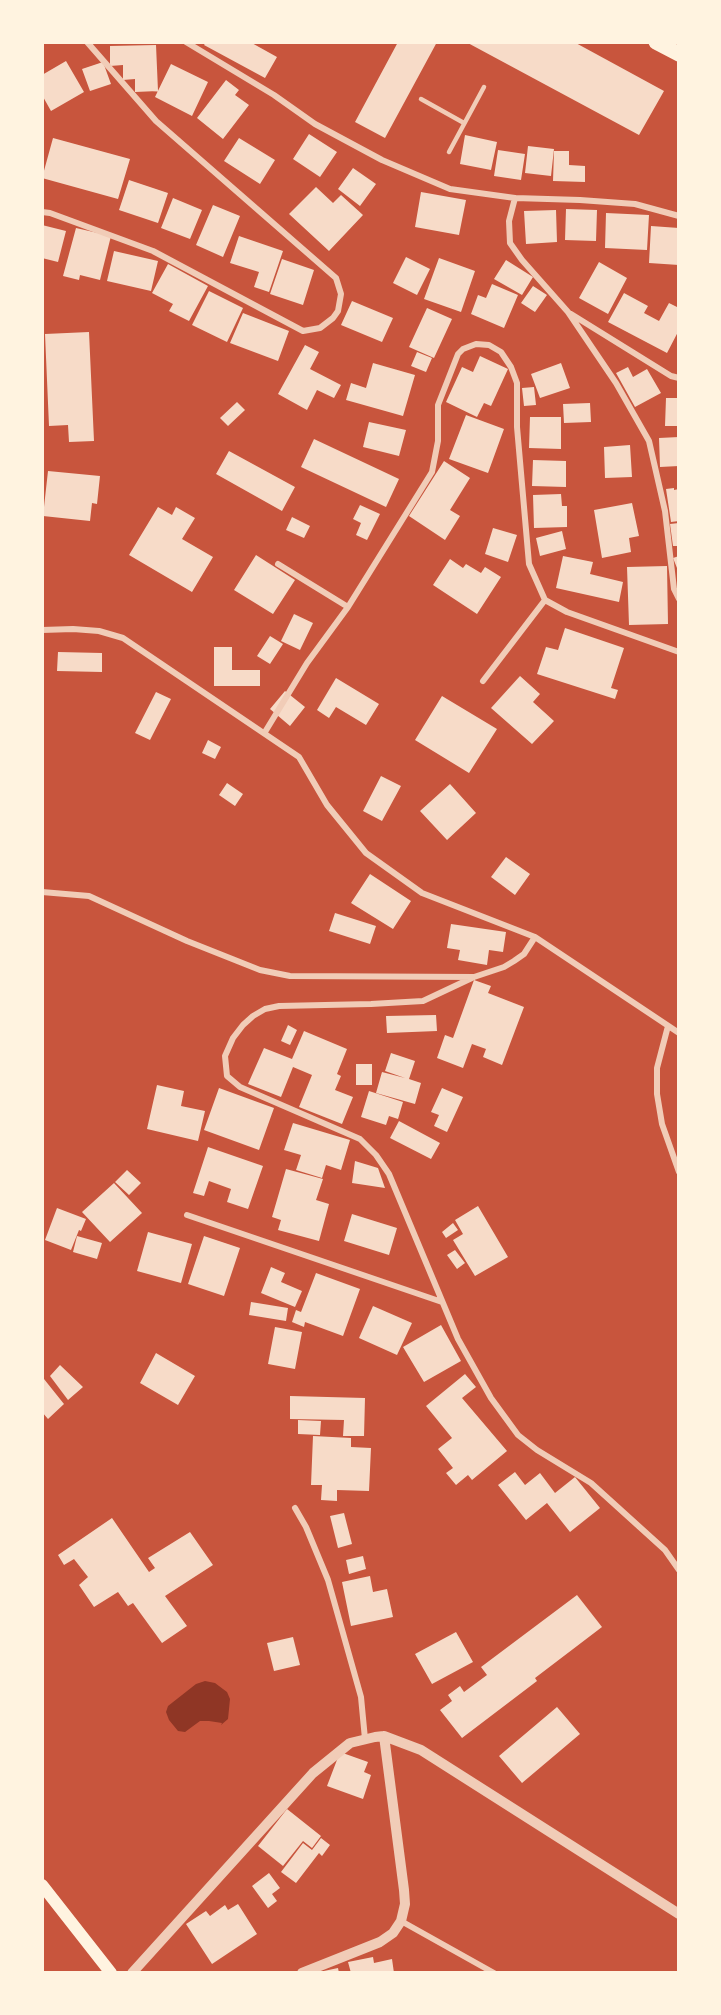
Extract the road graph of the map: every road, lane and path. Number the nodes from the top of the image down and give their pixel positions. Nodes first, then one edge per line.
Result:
1 (87, 42) edge
2 (186, 42) edge
3 (656, 42) edge
4 (679, 54) edge
5 (484, 87) dead end
6 (421, 99) dead end
7 (464, 123) junction
8 (448, 152) dead end
9 (514, 198) junction
10 (42, 212) edge
11 (679, 216) edge
12 (568, 312) junction
13 (679, 378) edge
14 (278, 564) dead end
15 (679, 599) edge
16 (545, 600) junction
17 (348, 607) junction
18 (42, 630) edge
19 (679, 652) edge
20 (483, 681) dead end
21 (265, 732) junction
22 (42, 892) edge
23 (536, 937) junction
24 (474, 977) junction
25 (668, 1026) junction
26 (679, 1033) edge
27 (679, 1172) edge
28 (187, 1215) dead end
29 (442, 1302) junction
30 (296, 1508) dead end
31 (679, 1570) edge
32 (384, 1736) junction
33 (365, 1739) junction
34 (42, 1885) edge
35 (679, 1914) edge
36 (401, 1921) junction
37 (111, 1973) edge
38 (132, 1973) edge
39 (302, 1973) edge
40 (494, 1973) edge

1 - 10 street
2 - 9 street
3 - 4 main road
5 - 7 lane
6 - 7 lane
7 - 8 lane
9 - 11 street
9 - 12 street
12 - 13 street
12 - 15 street
14 - 17 street
16 - 17 street
16 - 19 street
16 - 20 street
17 - 21 street
18 - 21 street
21 - 23 street
22 - 24 street
23 - 24 street
23 - 25 street
24 - 29 street
25 - 26 street
25 - 27 street
28 - 29 street
29 - 31 street
30 - 33 street
32 - 33 street
32 - 35 street
32 - 36 street
33 - 38 street
34 - 37 main road
36 - 39 street
36 - 40 street

